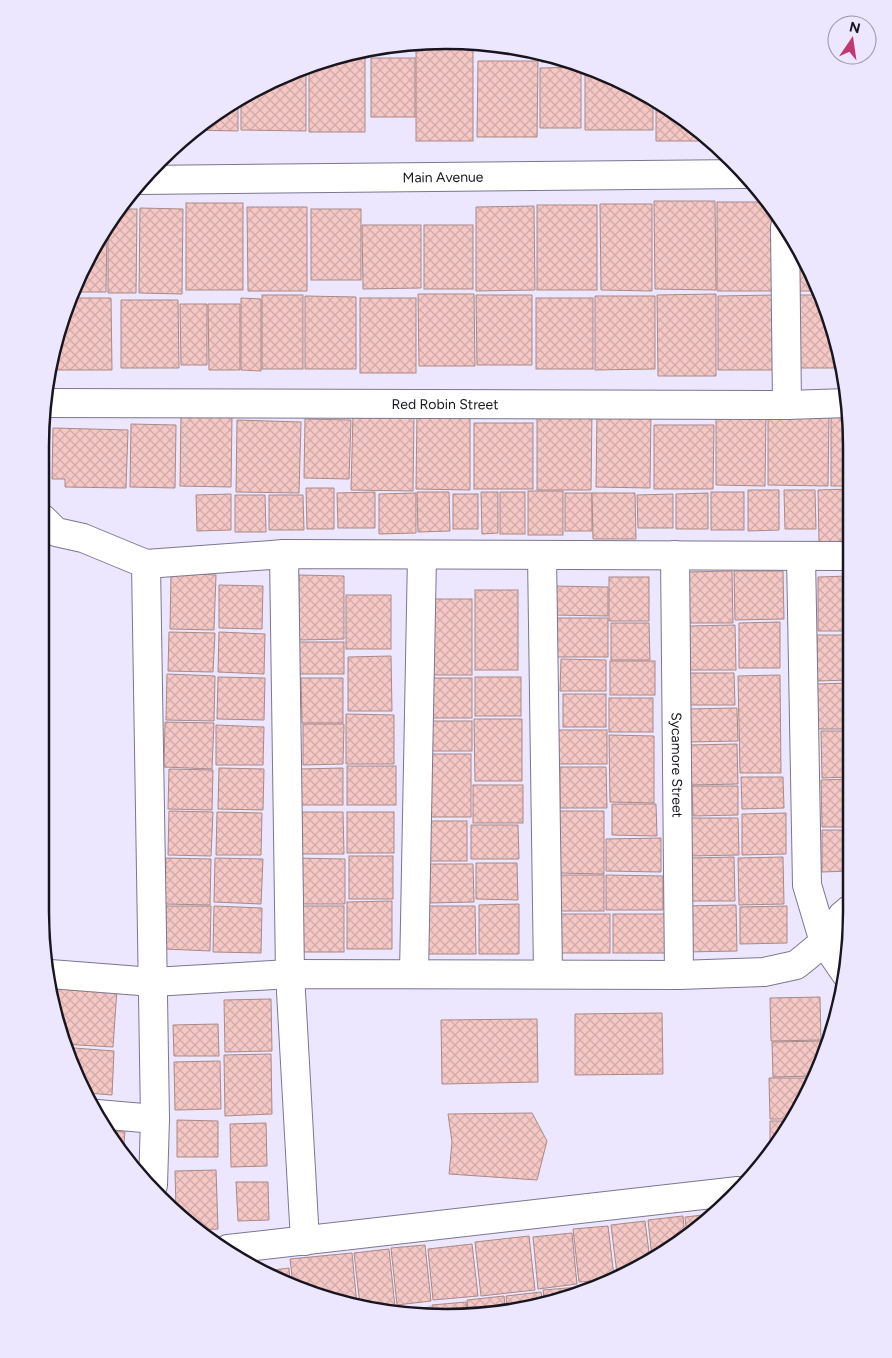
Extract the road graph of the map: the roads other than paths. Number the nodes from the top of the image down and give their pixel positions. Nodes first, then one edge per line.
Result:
1 (736, 174) edge
2 (151, 180) edge
3 (785, 239) edge
4 (51, 403) edge
5 (841, 403) edge
6 (787, 405) junction
7 (49, 524) edge
8 (284, 554) junction
9 (675, 555) junction
10 (422, 556) junction
11 (542, 556) junction
12 (801, 556) junction
13 (843, 556) edge
14 (146, 564) junction
15 (843, 915) edge
16 (824, 942) junction
17 (840, 965) edge
18 (54, 974) edge
19 (290, 974) junction
20 (414, 974) junction
21 (548, 974) junction
22 (679, 975) junction
23 (153, 982) junction
24 (104, 1115) edge
25 (155, 1119) junction
26 (153, 1180) edge
27 (728, 1192) edge
28 (306, 1240) junction
29 (235, 1248) edge

1 - 2 street, Main Avenue
3 - 6 street
4 - 6 street, Red Robin Street
5 - 6 street, Red Robin Street
7 - 14 street
8 - 10 street
8 - 14 street
8 - 19 street
9 - 11 street
9 - 12 street
9 - 22 street, Sycamore Street
10 - 11 street
10 - 20 street
11 - 21 street
12 - 13 street
12 - 16 street
14 - 23 street
15 - 16 street
16 - 17 street
16 - 22 street
18 - 23 street
19 - 20 street
19 - 23 street
19 - 28 street
20 - 21 street
21 - 22 street
23 - 25 street
24 - 25 street
25 - 26 street
27 - 28 street
28 - 29 street

